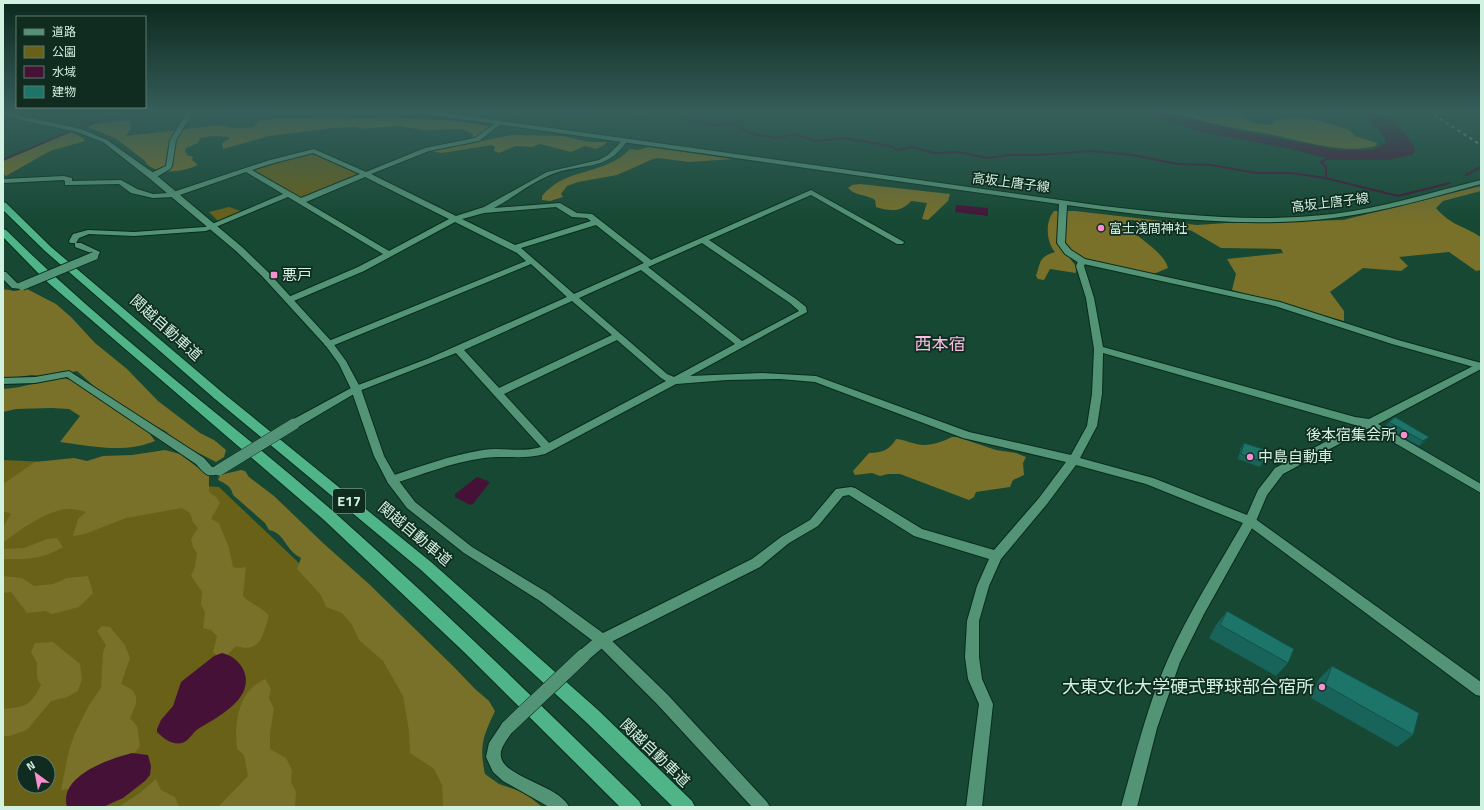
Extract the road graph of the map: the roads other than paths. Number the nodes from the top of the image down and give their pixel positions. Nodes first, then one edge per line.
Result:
1 (115, 149) edge
2 (172, 149) edge
3 (430, 149) edge
4 (620, 149) edge
5 (681, 149) edge
6 (246, 169) junction
7 (365, 174) junction
8 (152, 176) junction
9 (3, 181) edge
10 (1481, 182) edge
11 (173, 194) junction
12 (289, 194) junction
13 (301, 201) junction
14 (1063, 201) junction
15 (3, 205) edge
16 (484, 211) junction
17 (456, 218) junction
18 (597, 222) junction
19 (212, 227) junction
20 (3, 232) edge
21 (703, 240) junction
22 (900, 242) dead end
23 (514, 248) junction
24 (389, 254) junction
25 (532, 261) junction
26 (1082, 261) junction
27 (651, 264) junction
28 (642, 267) junction
29 (3, 274) edge
30 (573, 298) junction
31 (289, 300) junction
32 (618, 336) junction
33 (329, 344) junction
34 (742, 345) junction
35 (458, 349) junction
36 (1099, 349) junction
37 (1480, 365) edge
38 (3, 381) edge
39 (674, 381) junction
40 (356, 389) junction
41 (497, 393) junction
42 (1369, 423) junction
43 (548, 448) junction
44 (1074, 460) junction
45 (392, 480) junction
46 (1481, 489) edge
47 (1250, 522) junction
48 (996, 556) junction
49 (602, 640) junction
50 (1481, 690) edge
51 (561, 807) edge
52 (633, 807) edge
53 (686, 807) edge
54 (762, 807) edge
55 (974, 807) edge
56 (1129, 807) edge

1 - 8 street
2 - 8 street
3 - 7 street
4 - 16 street
5 - 14 street, 高坂上唐子線
6 - 7 street
6 - 11 street
6 - 12 street
7 - 13 street
7 - 17 street
8 - 11 street
9 - 11 street
10 - 14 street, 高坂上唐子線
11 - 19 street
12 - 13 street
12 - 19 street
13 - 24 street
14 - 26 street
15 - 53 highway, 関越自動車道 / E17
16 - 17 street
16 - 18 street
17 - 23 street
17 - 24 street
18 - 23 street
18 - 27 street
19 - 29 street, bridge
19 - 31 street
20 - 52 highway, E17
21 - 22 street
21 - 27 street
21 - 34 street
23 - 25 street
24 - 31 street
25 - 30 street
25 - 33 street
26 - 36 street
26 - 37 street
27 - 28 street
28 - 30 street
28 - 34 street
30 - 32 street
30 - 35 street
31 - 33 street
32 - 39 street
32 - 41 street
33 - 40 street
34 - 39 street
35 - 40 street
35 - 41 street
36 - 42 street
36 - 44 street
37 - 42 street
38 - 40 street, bridge
39 - 43 street
39 - 44 street
40 - 45 street
41 - 43 street
42 - 46 street
42 - 47 street
43 - 45 street
44 - 47 street
44 - 48 street
45 - 49 street
47 - 50 street
47 - 56 street
48 - 49 street
48 - 55 street
49 - 51 street, bridge
49 - 54 street

